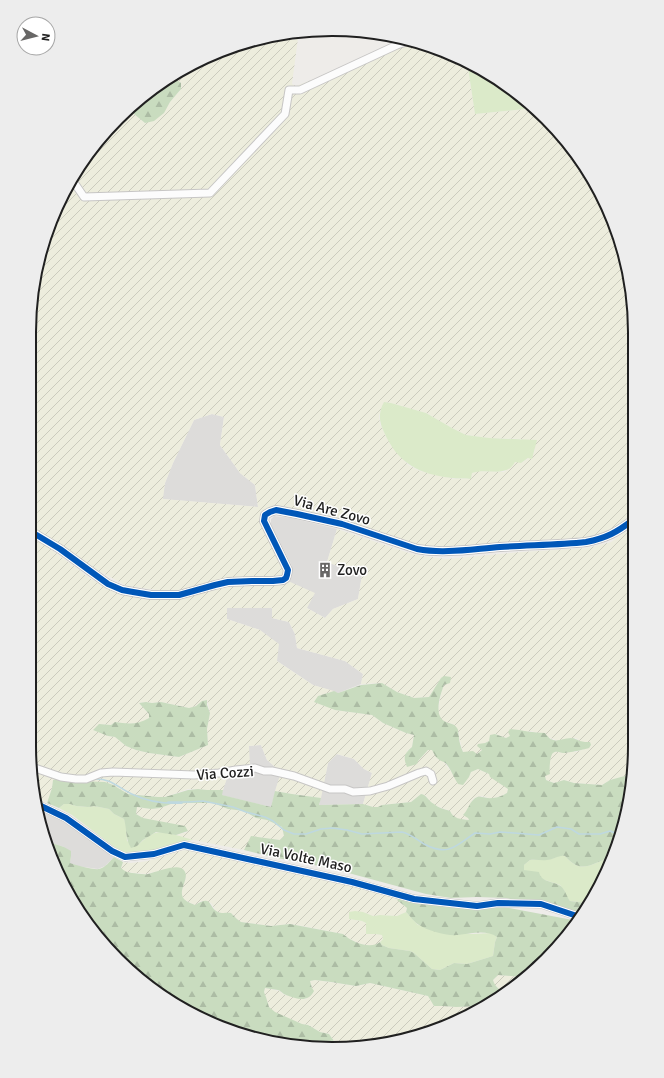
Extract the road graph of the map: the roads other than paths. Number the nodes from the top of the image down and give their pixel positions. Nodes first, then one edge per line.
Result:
1 (398, 44) edge
2 (75, 186) edge
3 (628, 524) edge
4 (36, 535) edge
5 (37, 769) edge
6 (433, 781) dead end
7 (43, 807) edge
8 (574, 915) edge

1 - 2 street
3 - 4 street, Via Are Zovo
5 - 6 street, Via Cozzi
7 - 8 street, Via Volte Maso

